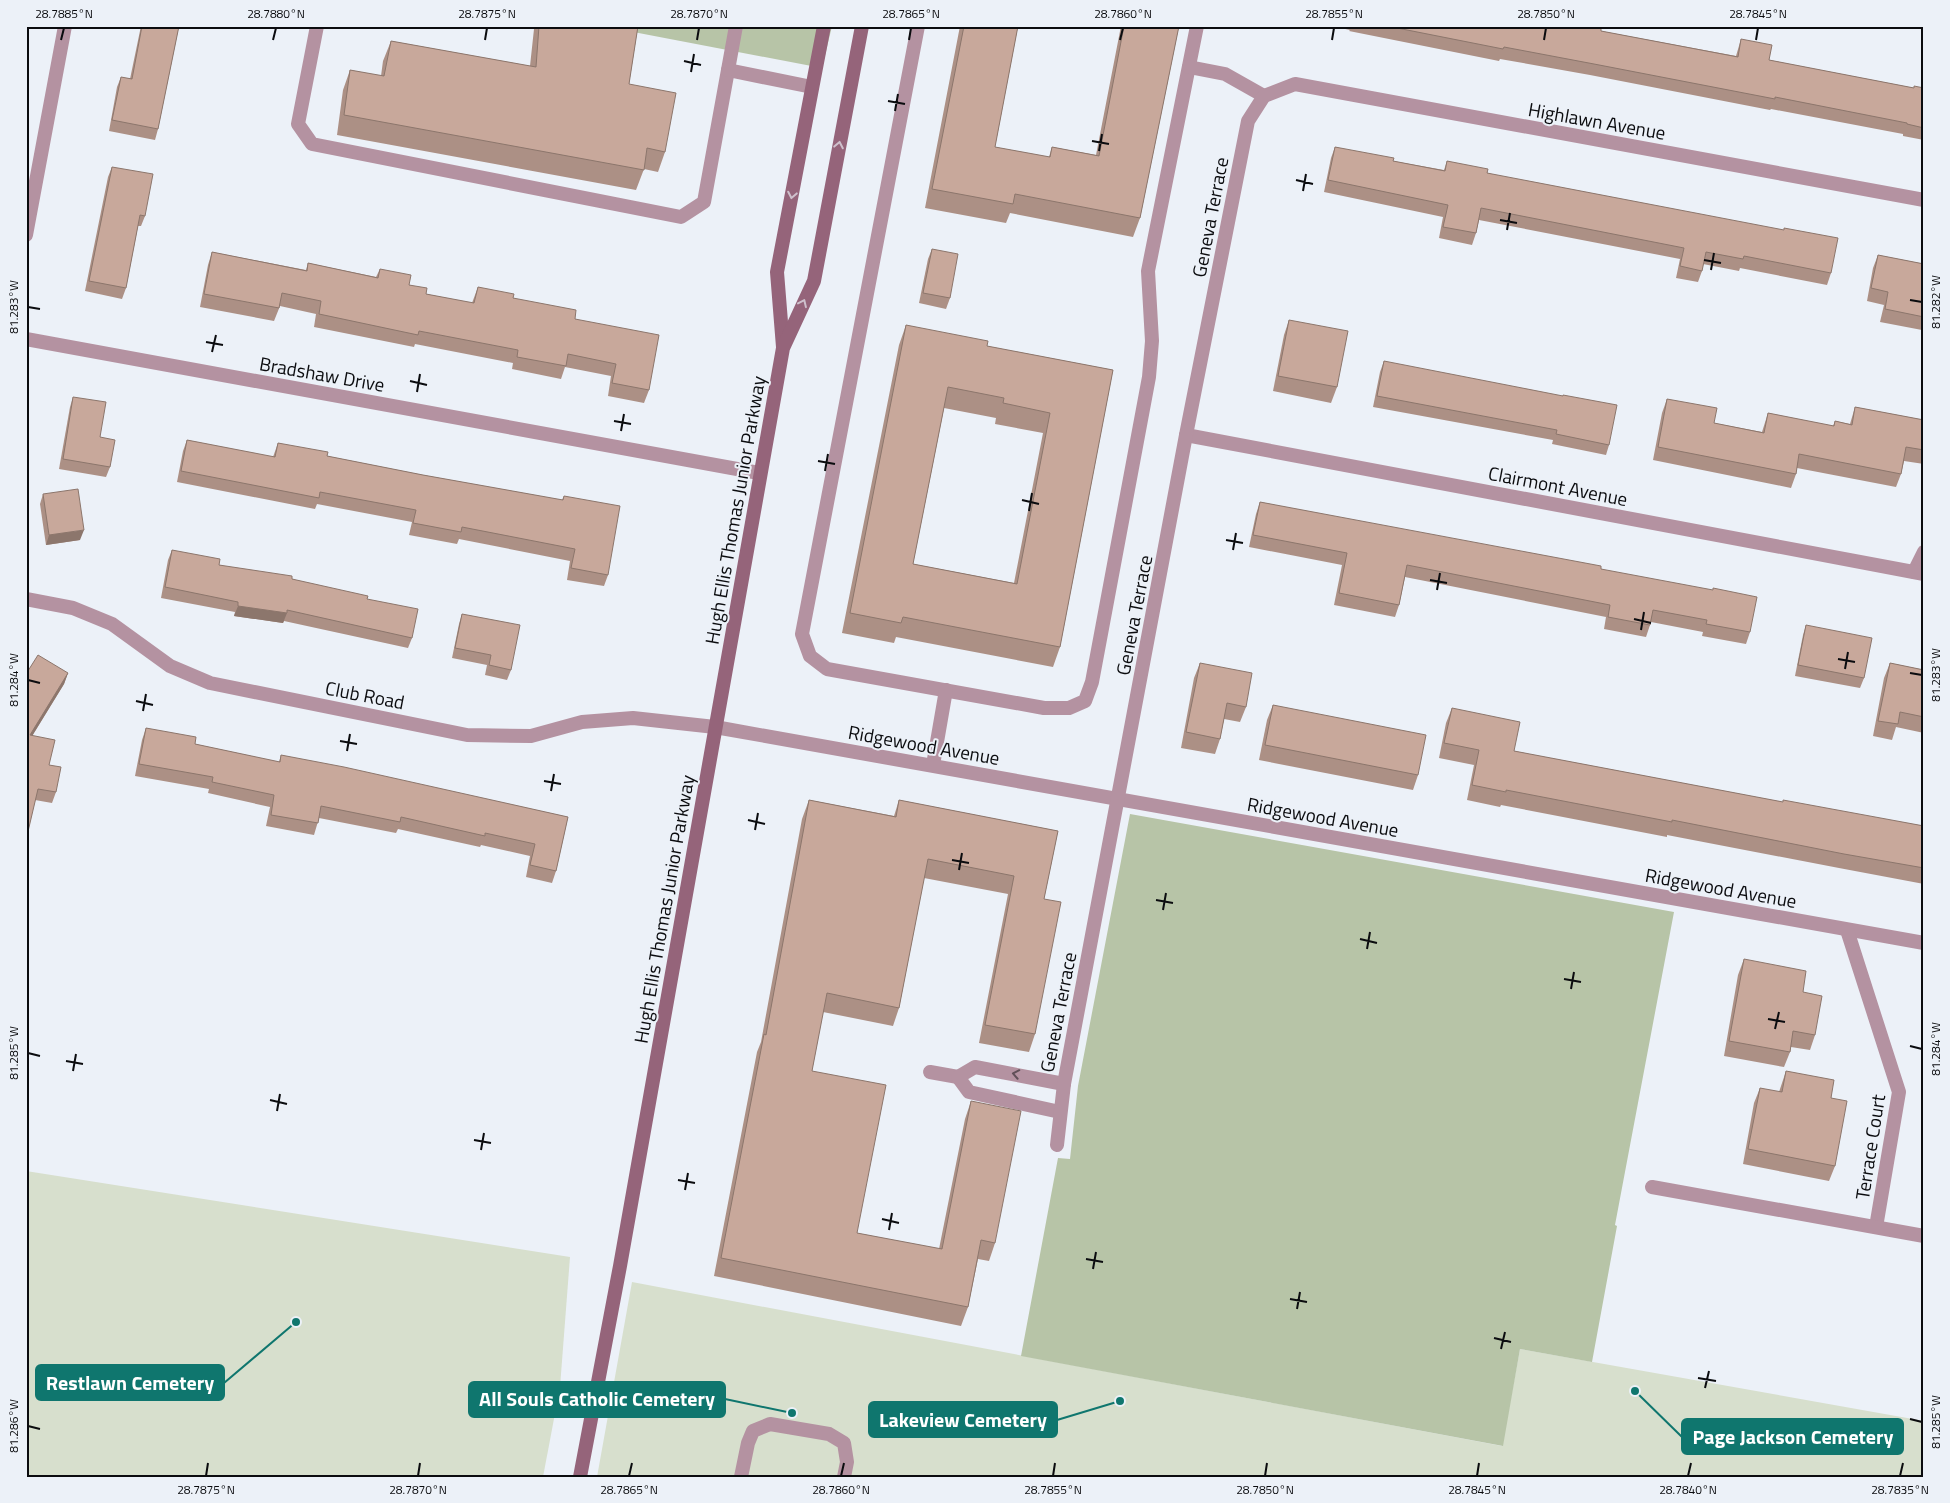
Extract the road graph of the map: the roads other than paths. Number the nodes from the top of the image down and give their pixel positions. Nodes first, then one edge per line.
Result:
1 (65, 26) edge
2 (317, 26) edge
3 (736, 26) edge
4 (824, 26) edge
5 (862, 26) edge
6 (918, 26) edge
7 (1197, 26) edge
8 (1189, 68) junction
9 (728, 70) junction
10 (812, 87) junction
11 (1264, 96) junction
12 (1924, 200) edge
13 (26, 235) edge
14 (26, 339) edge
15 (783, 348) junction
16 (1186, 435) junction
17 (760, 473) junction
18 (1924, 552) edge
19 (1919, 573) edge
20 (26, 599) edge
21 (946, 690) junction
22 (715, 727) junction
23 (933, 766) junction
24 (1118, 799) junction
25 (1847, 930) junction
26 (1924, 943) edge
27 (930, 1072) dead end
28 (958, 1077) junction
29 (1064, 1084) junction
30 (1060, 1112) junction
31 (1057, 1145) dead end
32 (1652, 1188) dead end
33 (1876, 1227) junction
34 (1924, 1236) edge
35 (580, 1477) edge
36 (742, 1477) edge
37 (844, 1477) edge

1 - 13 street
2 - 9 street
3 - 9 street
4 - 10 main road, Hugh Ellis Thomas Junior Parkway
15 -> 5 main road, Hugh Ellis Thomas Junior Parkway
6 - 21 street
7 - 8 street
8 - 11 street
8 - 21 street
9 - 10 street
10 -> 15 main road, Hugh Ellis Thomas Junior Parkway
11 - 12 street, Highlawn Avenue
11 - 16 street, Geneva Terrace
14 - 17 street, Bradshaw Drive
15 - 17 main road, Hugh Ellis Thomas Junior Parkway
16 - 19 street, Clairmont Avenue
16 - 24 street, Geneva Terrace
17 - 22 main road, Hugh Ellis Thomas Junior Parkway
18 - 19 street
20 - 22 street, Club Road
21 - 23 street
22 - 23 street, Ridgewood Avenue
22 - 35 main road, Hugh Ellis Thomas Junior Parkway
23 - 24 street, Ridgewood Avenue
24 - 25 street, Ridgewood Avenue
24 - 29 street, Geneva Terrace
25 - 26 street, Ridgewood Avenue
25 - 33 street, Terrace Court
27 - 28 street
29 -> 28 street
28 - 30 street
29 - 30 street, Geneva Terrace
30 - 31 street, Geneva Terrace
32 - 33 street, Terrace Court
33 - 34 street, Terrace Court
36 - 37 street

